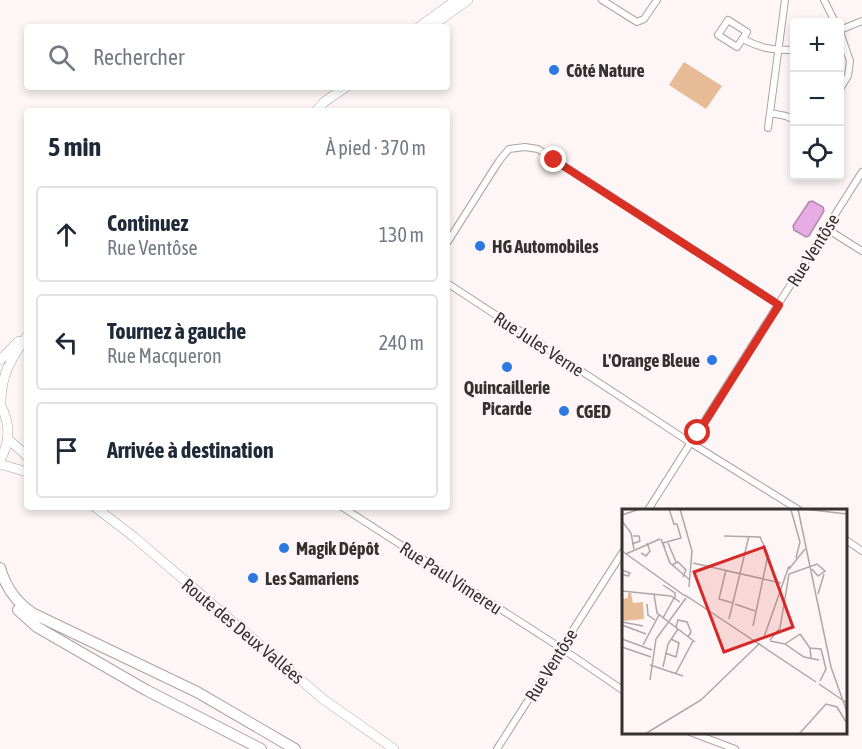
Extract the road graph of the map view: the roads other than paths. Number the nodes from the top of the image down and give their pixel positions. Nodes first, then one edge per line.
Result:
1 (456, 0) edge
2 (468, 0) edge
3 (602, 0) edge
4 (657, 0) edge
5 (784, 0) edge
6 (824, 0) edge
7 (833, 18) edge
8 (862, 21) edge
9 (423, 24) edge
10 (434, 24) edge
11 (844, 29) edge
12 (743, 39) junction
13 (844, 43) edge
14 (778, 50) junction
15 (790, 50) edge
16 (844, 82) edge
17 (330, 90) edge
18 (342, 90) edge
19 (312, 108) edge
20 (319, 108) edge
21 (770, 113) junction
22 (790, 118) edge
23 (768, 128) dead end
24 (862, 172) edge
25 (826, 229) junction
26 (450, 238) edge
27 (862, 251) edge
28 (450, 286) edge
29 (779, 305) junction
30 (24, 339) edge
31 (24, 340) edge
32 (0, 360) edge
33 (0, 404) edge
34 (8, 439) junction
35 (691, 443) junction
36 (24, 453) edge
37 (0, 460) edge
38 (0, 464) edge
39 (24, 471) edge
40 (649, 509) edge
41 (797, 509) edge
42 (98, 510) edge
43 (347, 510) edge
44 (847, 541) edge
45 (862, 551) edge
46 (622, 553) edge
47 (0, 568) edge
48 (0, 582) edge
49 (561, 648) junction
50 (622, 690) edge
51 (695, 734) edge
52 (261, 749) edge
53 (295, 749) edge
54 (394, 749) edge
55 (497, 749) edge
56 (735, 749) edge

1 - 9 main road
2 - 10 main road
3 - 4 street
5 - 14 street
6 - 7 street
8 - 11 street
12 - 12 street
12 - 14 street
13 - 16 street
14 - 15 street
14 - 21 street
17 - 19 main road
18 - 20 main road
21 - 22 street
21 - 23 street
24 - 25 street, Rue Ventôse
25 - 27 street
25 - 29 street, Rue Ventôse
26 - 29 street
28 - 35 street, Rue Jules Verne
29 - 35 street, Rue Ventôse
30 - 32 main road
31 - 33 main road
33 - 34 main road
34 - 36 main road
34 - 37 main road
35 - 40 street, Rue Ventôse
35 - 41 street, Rue Jules Verne
38 - 39 main road
42 - 54 main road, Route des Deux Vallées
43 - 49 street, Rue Paul Vimereu
44 - 45 street
46 - 49 street, Rue Ventôse
47 - 53 highway
48 - 52 highway
49 - 50 street, Rue Paul Vimereu
49 - 55 street, Rue Ventôse
51 - 56 street

